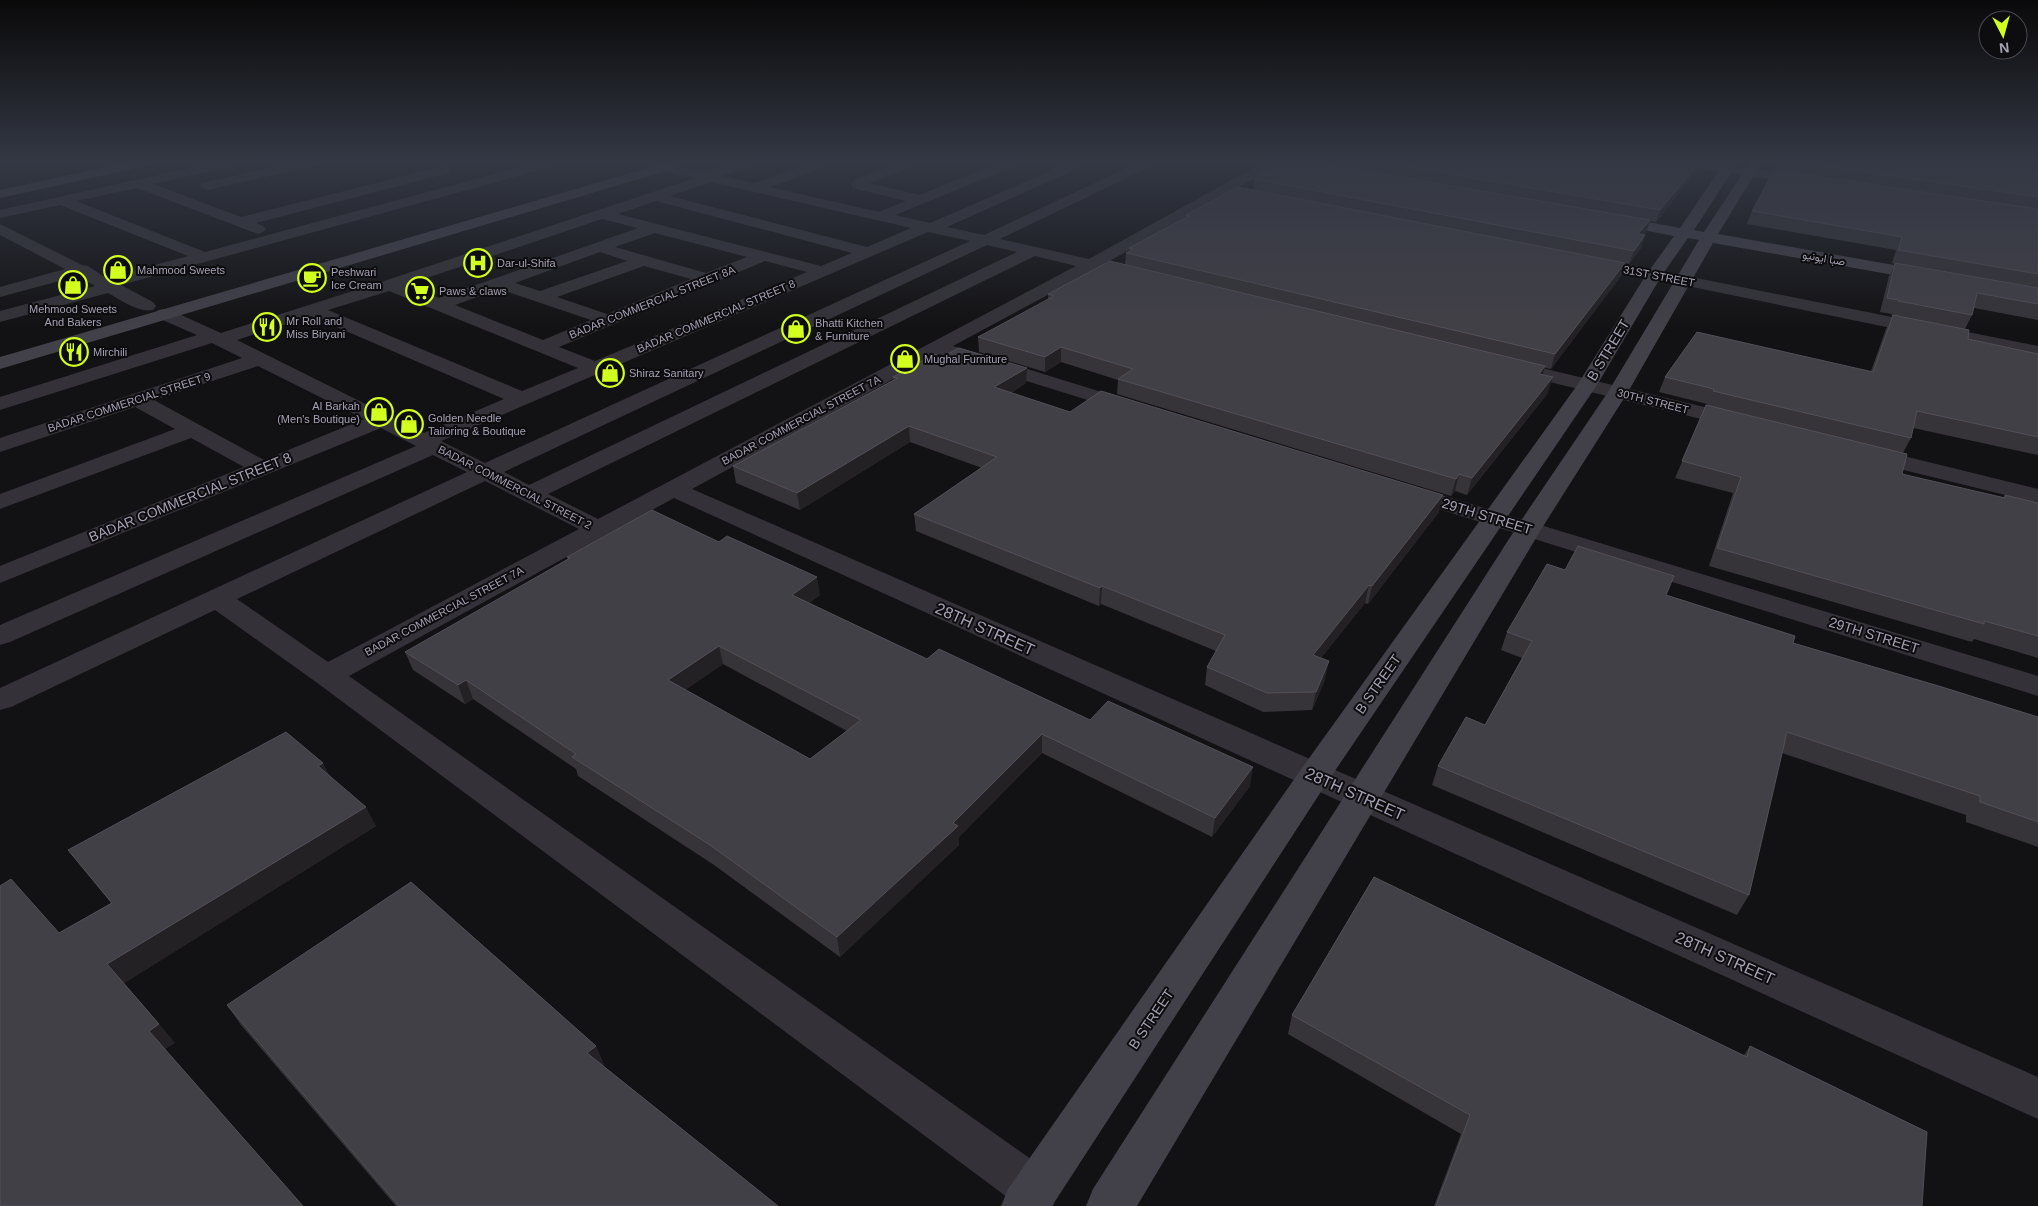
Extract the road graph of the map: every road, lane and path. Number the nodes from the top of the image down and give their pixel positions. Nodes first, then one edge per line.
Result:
1 (106, 218) edge
2 (231, 218) edge
3 (256, 218) edge
4 (344, 218) edge
5 (448, 218) edge
6 (489, 218) edge
7 (588, 218) edge
8 (617, 218) edge
9 (739, 218) edge
10 (891, 218) edge
11 (950, 218) edge
12 (1031, 218) edge
13 (1172, 218) edge
14 (1624, 218) edge
15 (1707, 218) edge
16 (241, 222) junction
17 (930, 227) junction
18 (653, 228) junction
19 (1, 231) edge
20 (1699, 231) junction
21 (278, 236) junction
22 (534, 236) junction
23 (986, 240) junction
24 (592, 249) junction
25 (1033, 251) junction
26 (868, 252) junction
27 (762, 256) junction
28 (204, 257) junction
29 (1567, 258) edge
30 (644, 260) junction
31 (1092, 264) junction
32 (82, 270) junction
33 (822, 271) junction
34 (1941, 274) edge
35 (1668, 277) junction
36 (1150, 278) edge
37 (708, 279) junction
38 (498, 283) junction
39 (110, 285) junction
40 (390, 285) junction
41 (0, 292) edge
42 (541, 298) junction
43 (440, 304) junction
44 (147, 306) junction
45 (312, 310) junction
46 (164, 314) junction
47 (0, 317) edge
48 (608, 320) junction
49 (217, 337) junction
50 (542, 347) junction
51 (935, 347) junction
52 (0, 348) edge
53 (2038, 352) edge
54 (258, 359) junction
55 (1490, 362) edge
56 (0, 363) edge
57 (595, 368) junction
58 (1602, 389) junction
59 (136, 399) junction
60 (522, 399) junction
61 (0, 404) edge
62 (1153, 414) edge
63 (381, 420) junction
64 (1761, 428) edge
65 (193, 430) junction
66 (428, 444) junction
67 (0, 445) edge
68 (1847, 449) edge
69 (262, 468) junction
70 (485, 472) junction
71 (1380, 483) edge
72 (672, 489) junction
73 (528, 494) junction
74 (2038, 496) edge
75 (0, 502) edge
76 (1493, 518) junction
77 (597, 528) junction
78 (1529, 528) junction
79 (0, 575) edge
80 (217, 598) junction
81 (0, 636) edge
82 (327, 675) junction
83 (2038, 686) edge
84 (0, 700) edge
85 (1314, 776) junction
86 (1362, 797) junction
87 (2038, 1098) edge
88 (1031, 1198) edge
89 (1110, 1206) edge

1 - 28 street
2 - 16 street
3 - 16 street
4 - 21 street
5 - 44 street
6 - 46 street
7 - 22 street
8 - 18 street
9 - 26 street
10 - 17 street
11 - 17 street, BADAR COMMERCIAL STREET 8
12 - 23 street
13 - 31 street, BADAR COMMERCIAL STREET 7A
14 - 20 street, صبا ایونیو
15 - 20 street, B STREET
16 - 21 street
17 - 23 street
17 - 26 street, BADAR COMMERCIAL STREET 8
18 - 24 street
18 - 27 street
19 - 32 street
20 - 34 street, صبا ایونیو
20 - 35 street, B STREET
21 - 28 street
22 - 24 street
22 - 40 street
23 - 25 street
23 - 70 street
24 - 30 street
24 - 38 street
25 - 31 street
25 - 73 street
26 - 33 street, BADAR COMMERCIAL STREET 8
27 - 33 street
27 - 37 street, BADAR COMMERCIAL STREET 8A
28 - 39 street
29 - 35 street, 31ST STREET
30 - 37 street
30 - 42 street
31 - 36 street
31 - 51 street, BADAR COMMERCIAL STREET 7A
32 - 39 street
32 - 41 street
33 - 57 street, BADAR COMMERCIAL STREET 8
35 - 53 street, 31ST STREET
35 - 58 street, B STREET
37 - 48 street, BADAR COMMERCIAL STREET 8A
38 - 42 street
38 - 43 street
39 - 44 street
39 - 47 street
40 - 43 street
40 - 45 street
42 - 48 street
43 - 50 street
44 - 52 street
45 - 49 street
45 - 60 street
46 - 49 street, BADAR COMMERCIAL STREET 2
46 - 56 street
48 - 50 street, BADAR COMMERCIAL STREET 8A
49 - 54 street, BADAR COMMERCIAL STREET 2
49 - 61 street
50 - 57 street
51 - 62 street
51 - 72 street, BADAR COMMERCIAL STREET 7A
54 - 59 street, BADAR COMMERCIAL STREET 9
54 - 63 street, BADAR COMMERCIAL STREET 2
55 - 58 street, 30TH STREET
57 - 60 street, BADAR COMMERCIAL STREET 8
58 - 64 street, 30TH STREET
58 - 76 street, B STREET
58 - 78 street, B STREET
59 - 65 street
59 - 67 street, BADAR COMMERCIAL STREET 9
60 - 66 street, BADAR COMMERCIAL STREET 8
63 - 66 street, BADAR COMMERCIAL STREET 2
63 - 69 street, BADAR COMMERCIAL STREET 8
65 - 69 street
65 - 75 street
66 - 70 street, BADAR COMMERCIAL STREET 2
66 - 81 street, BADAR COMMERCIAL STREET 8
68 - 74 street
69 - 79 street, BADAR COMMERCIAL STREET 8
70 - 73 street, BADAR COMMERCIAL STREET 2
70 - 80 street
71 - 76 street, 29TH STREET
72 - 77 street, BADAR COMMERCIAL STREET 7A
72 - 85 street, 28TH STREET
73 - 77 street, BADAR COMMERCIAL STREET 2
76 - 78 street, 29TH STREET
76 - 85 street, B STREET
77 - 82 street, BADAR COMMERCIAL STREET 7A
78 - 83 street, 29TH STREET
78 - 86 street, B STREET
80 - 82 street
80 - 84 street
82 - 88 street
85 - 86 street, 28TH STREET
85 - 88 street, B STREET
86 - 87 street, 28TH STREET
86 - 89 street, B STREET

